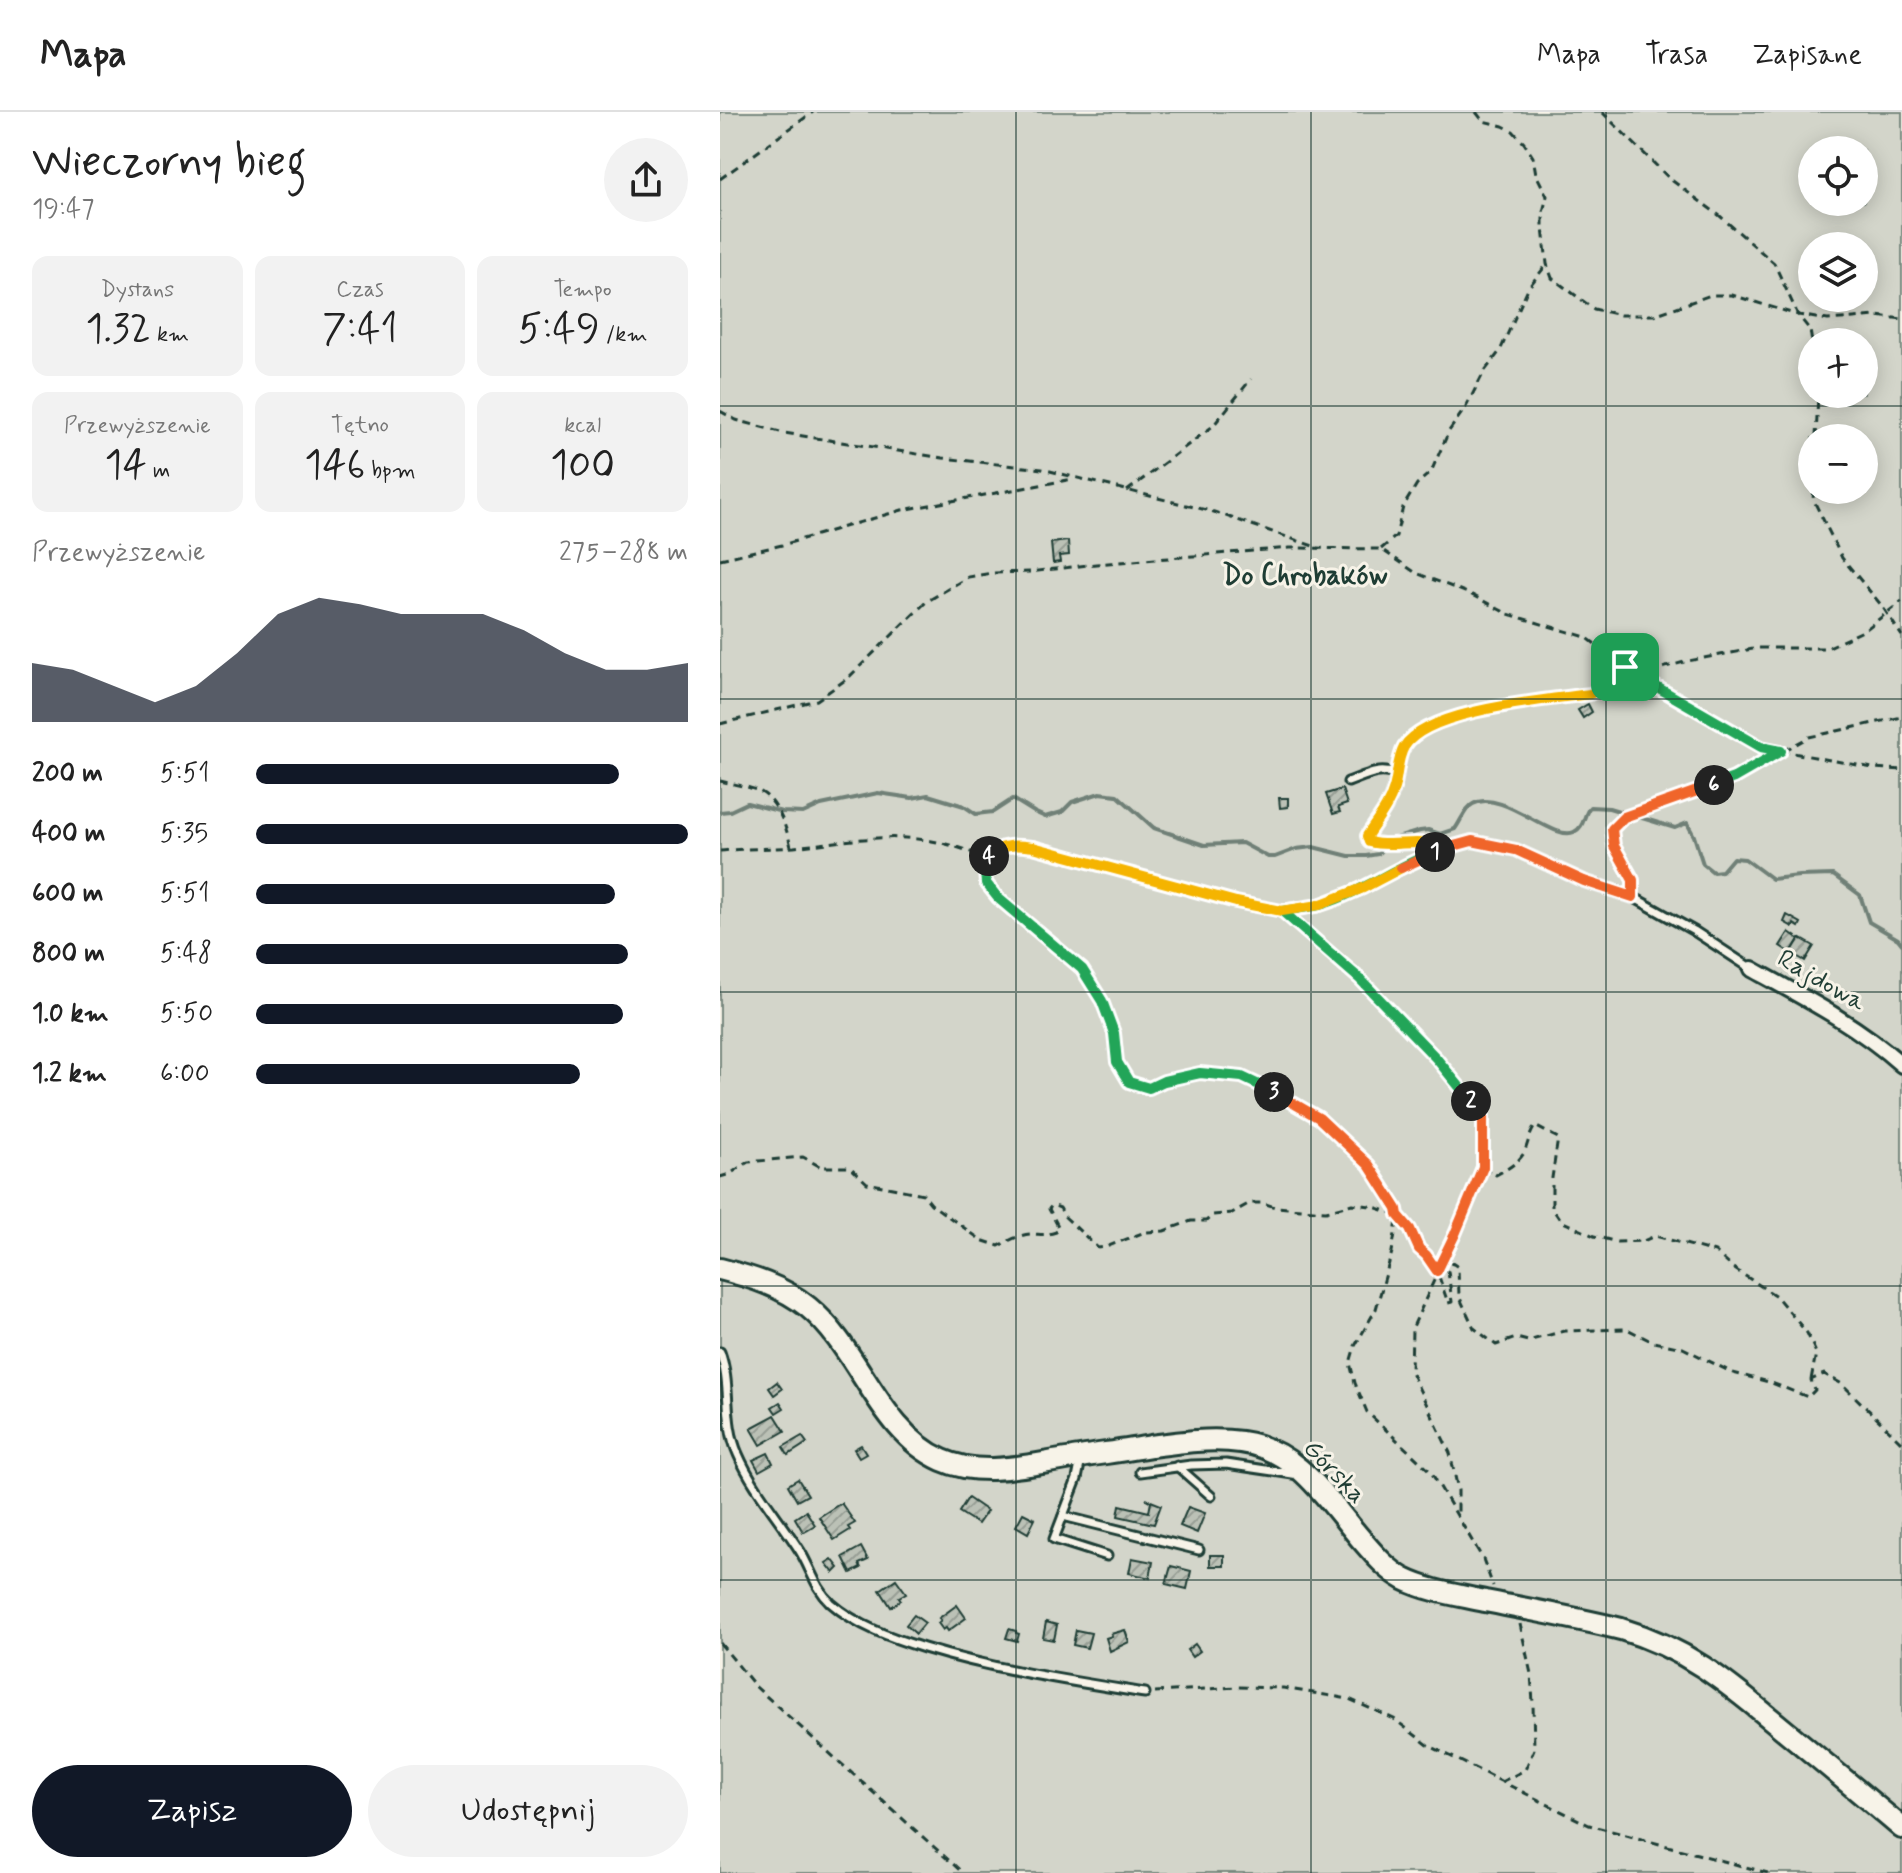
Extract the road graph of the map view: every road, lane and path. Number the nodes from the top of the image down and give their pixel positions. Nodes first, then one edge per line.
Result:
1 (813, 112) edge
2 (1476, 112) edge
3 (1602, 112) edge
4 (720, 179) edge
5 (1547, 264) junction
6 (1798, 315) junction
7 (1902, 319) edge
8 (1808, 328) edge
9 (1251, 379) dead end
10 (720, 411) edge
11 (1077, 478) junction
12 (1127, 491) junction
13 (1815, 504) edge
14 (1322, 549) junction
15 (1381, 549) junction
16 (720, 559) edge
17 (1902, 601) edge
18 (1887, 614) junction
19 (1902, 636) edge
20 (1625, 667) junction
21 (1636, 675) junction
22 (1902, 717) edge
23 (720, 724) edge
24 (1781, 751) junction
25 (1902, 770) edge
26 (1397, 775) junction
27 (720, 781) edge
28 (1348, 782) dead end
29 (791, 847) junction
30 (1443, 849) junction
31 (720, 851) edge
32 (987, 859) junction
33 (1633, 897) junction
34 (1282, 911) junction
35 (1752, 969) joint
36 (1902, 1065) edge
37 (1483, 1167) junction
38 (720, 1177) edge
39 (1398, 1215) junction
40 (720, 1269) edge
41 (1437, 1271) junction
42 (720, 1352) edge
43 (1811, 1380) junction
44 (1902, 1443) edge
45 (1081, 1456) junction
46 (1177, 1466) junction
47 (1140, 1472) dead end
48 (1305, 1474) junction
49 (1211, 1496) dead end
50 (1063, 1516) junction
51 (1458, 1518) junction
52 (1199, 1550) dead end
53 (1107, 1556) dead end
54 (1503, 1604) junction
55 (720, 1643) edge
56 (1145, 1693) joint
57 (1501, 1782) junction
58 (1902, 1828) edge
59 (963, 1873) edge
60 (1768, 1873) edge

1 - 4 path
2 - 5 path
3 - 6 path
5 - 6 path
5 - 15 path
6 - 7 path
6 - 8 path
9 - 12 path
10 - 11 path
11 - 12 path
11 - 16 path
12 - 14 path
13 - 18 path
14 - 15 path
14 - 23 path
15 - 20 path
17 - 18 path
18 - 19 path
18 - 21 path
20 - 21 path
20 - 26 path
21 - 24 path
22 - 24 path
24 - 25 path
24 - 33 path
26 - 28 lane
26 - 30 lane
27 - 29 path
29 - 31 path
29 - 32 path
30 - 33 lane
30 - 34 path
32 - 34 path
32 - 39 path
33 - 35 lane
34 - 37 path
35 - 36 street, Rajdowa
37 - 41 path
37 - 43 path
38 - 39 path
39 - 41 path
39 - 51 path
40 - 45 street, Górska
41 - 43 path
41 - 51 path
42 - 56 lane
43 - 44 path
45 - 48 street, Górska
45 - 50 lane
46 - 47 lane
46 - 48 lane
46 - 49 lane
48 - 54 street, Górska
50 - 52 lane
50 - 53 lane
51 - 54 path
54 - 57 path
54 - 58 street, Górska
55 - 59 path
56 - 57 path
57 - 60 path

